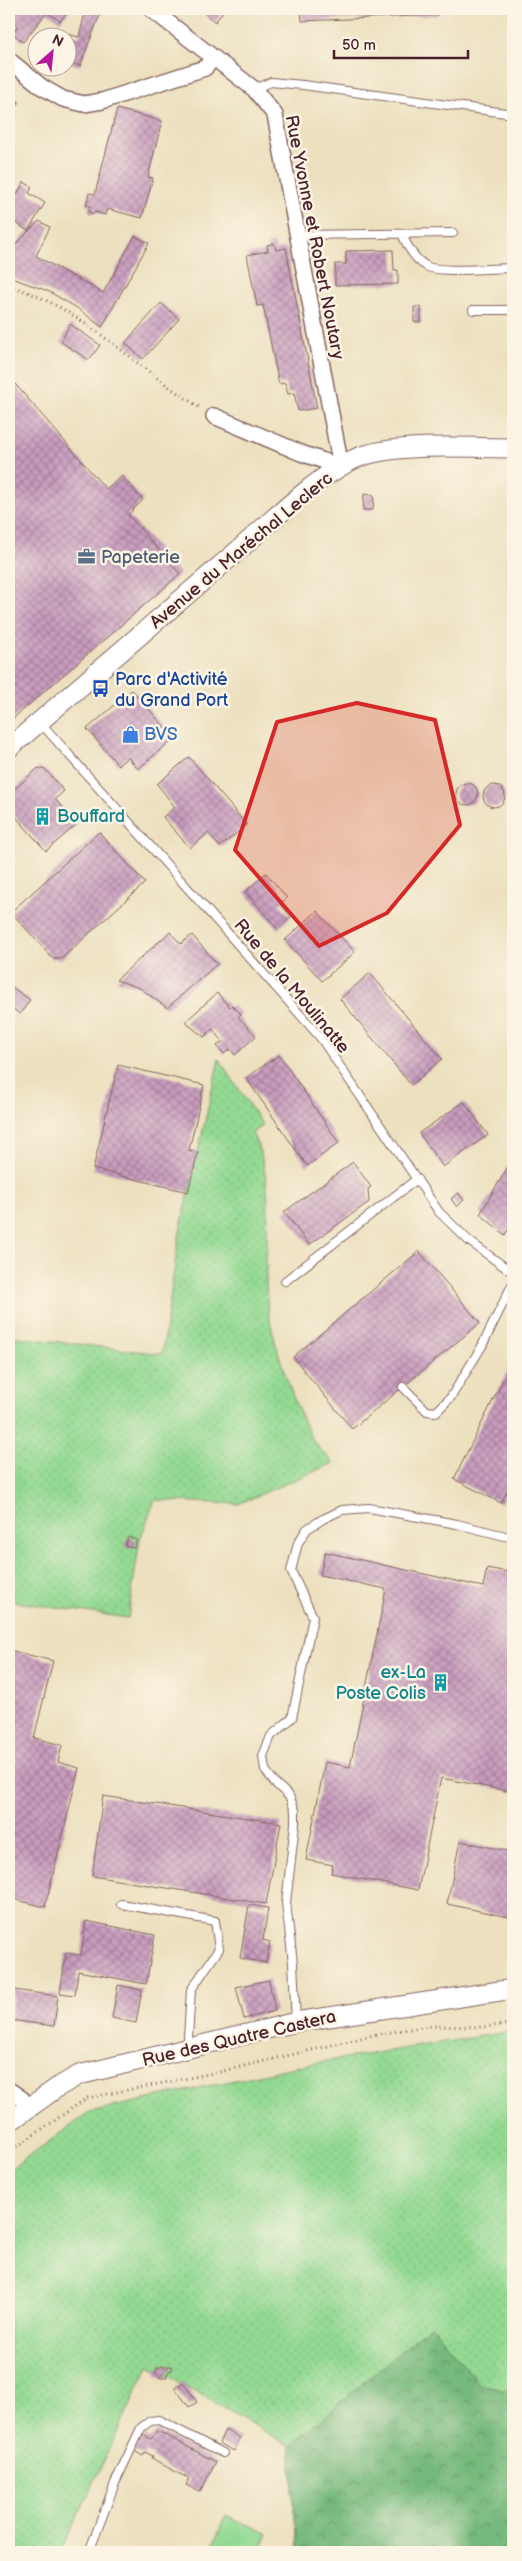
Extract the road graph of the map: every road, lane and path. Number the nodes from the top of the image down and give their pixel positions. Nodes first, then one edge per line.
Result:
1 (151, 9) edge
2 (213, 58) junction
3 (9, 60) edge
4 (254, 89) junction
5 (513, 114) edge
6 (452, 233) dead end
7 (298, 234) junction
8 (402, 234) junction
9 (513, 268) edge
10 (9, 286) edge
11 (473, 310) dead end
12 (513, 310) edge
13 (214, 416) joint
14 (513, 448) edge
15 (341, 467) junction
16 (39, 721) junction
17 (9, 748) edge
18 (417, 1179) junction
19 (513, 1272) edge
20 (285, 1281) dead end
21 (513, 1283) edge
22 (403, 1387) dead end
23 (513, 1538) edge
24 (121, 1904) dead end
25 (513, 1989) edge
26 (296, 2022) junction
27 (513, 2024) edge
28 (190, 2048) junction
29 (9, 2090) edge
30 (28, 2108) junction
31 (9, 2122) edge
32 (9, 2152) edge
33 (223, 2453) dead end
34 (89, 2552) edge

1 - 2 street, Rue Yvonne et Robert Noutary
2 - 3 street
2 - 4 street, Rue Yvonne et Robert Noutary
4 - 5 lane
4 - 7 street, Rue Yvonne et Robert Noutary
6 - 8 lane
7 - 8 lane
7 - 15 street, Rue Yvonne et Robert Noutary
8 - 9 lane
10 - 13 path
11 - 12 lane
13 - 15 street
14 - 15 street, Avenue du Maréchal Leclerc
15 - 16 street, Avenue du Maréchal Leclerc
16 - 17 street, Avenue du Maréchal Leclerc
16 - 18 lane, Rue de la Moulinatte
18 - 19 lane, Rue de la Moulinatte
18 - 20 lane
21 - 22 lane
23 - 26 lane
24 - 28 lane
25 - 26 street, Rue des Quatre Castera
26 - 28 street, Rue des Quatre Castera
27 - 32 path
28 - 30 street, Rue des Quatre Castera
29 - 30 street
30 - 31 street, Rue des Quatre Castera
33 - 34 lane

